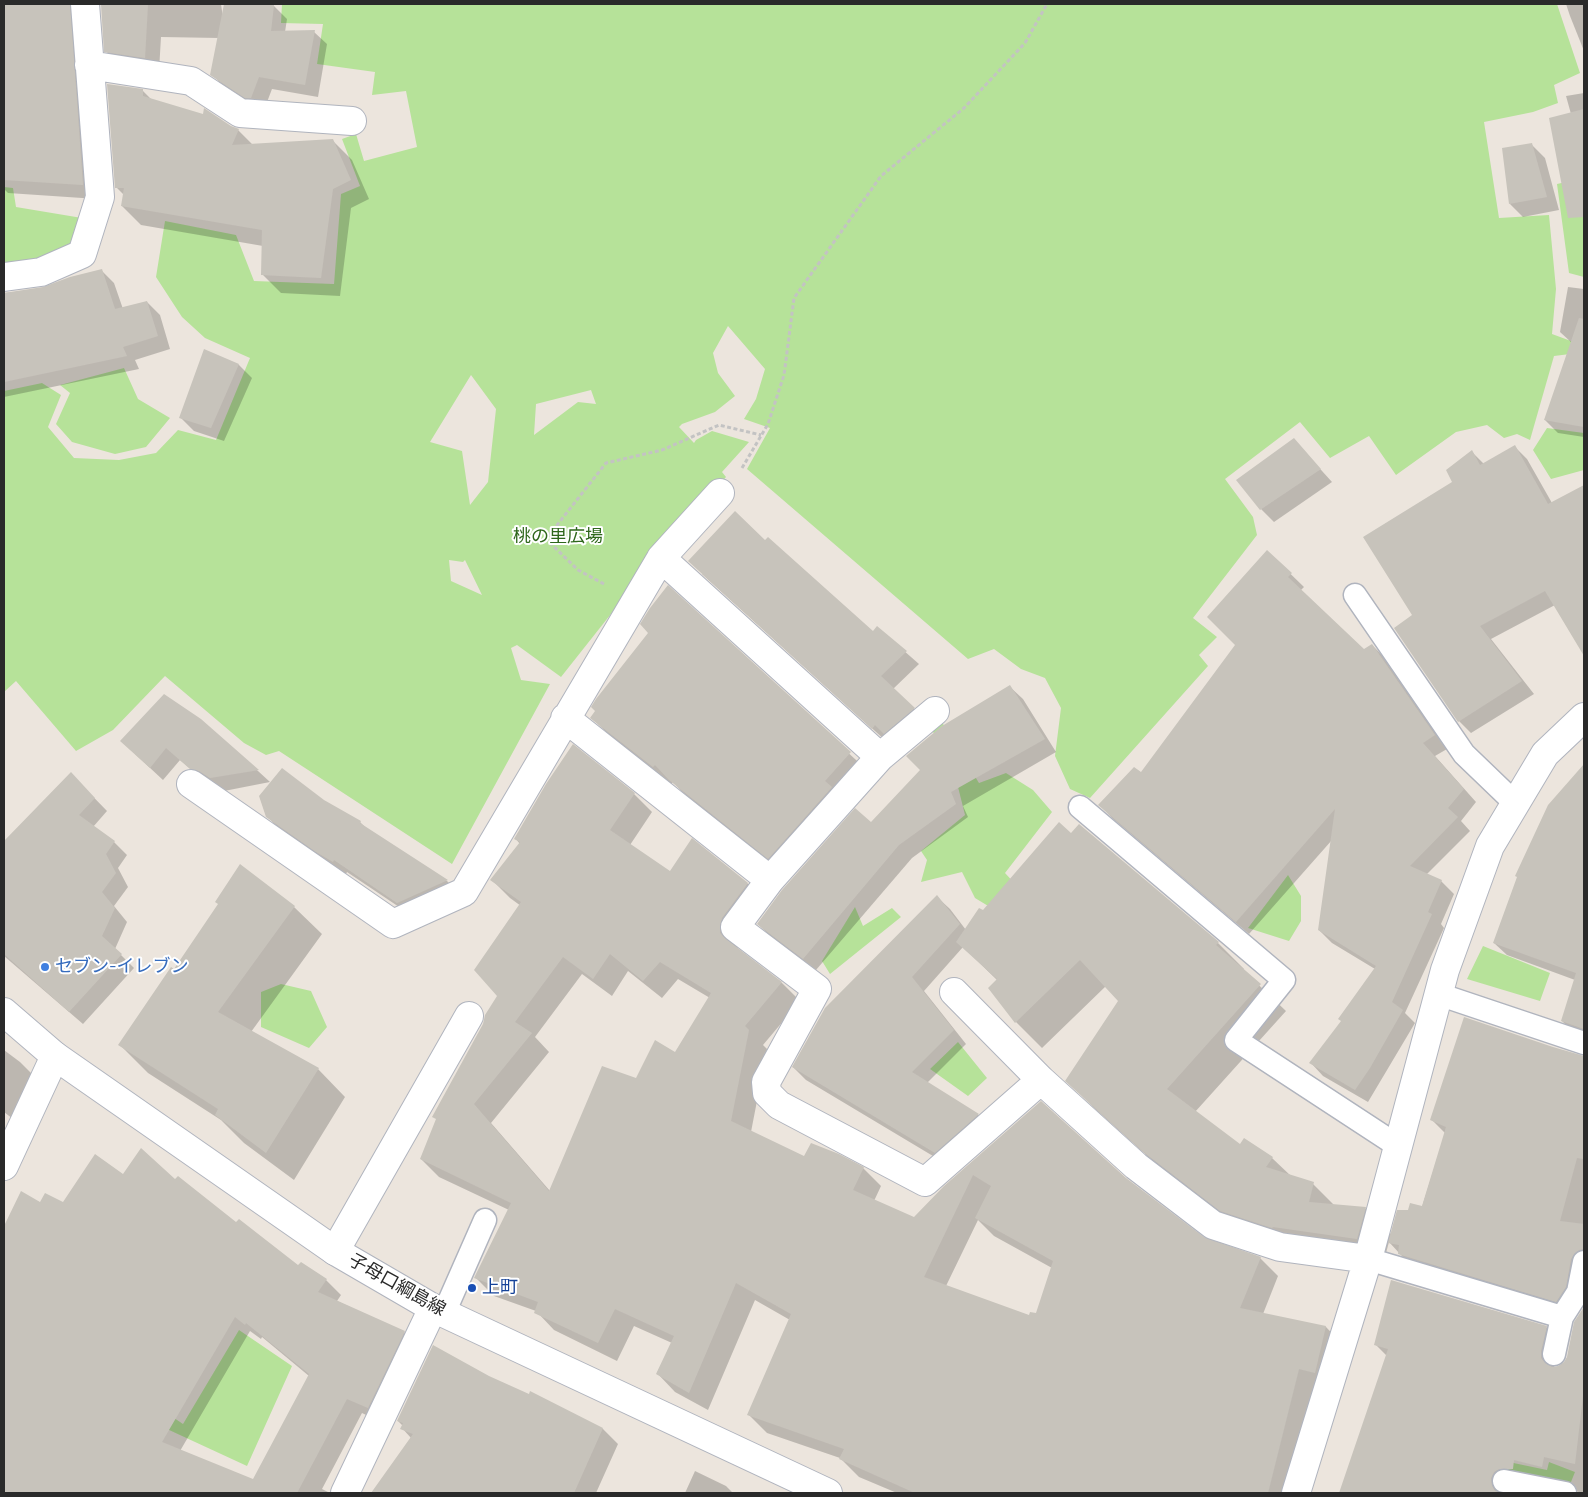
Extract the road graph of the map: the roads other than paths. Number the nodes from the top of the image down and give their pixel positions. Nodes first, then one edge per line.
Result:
1 (85, 4) edge
2 (89, 65) junction
3 (352, 121) dead end
4 (4, 277) edge
5 (720, 493) road end
6 (661, 558) junction
7 (1355, 594) dead end
8 (935, 711) dead end
9 (1584, 717) edge
10 (565, 718) junction
11 (880, 756) junction
12 (191, 784) dead end
13 (1516, 804) junction
14 (1080, 808) dead end
15 (770, 880) junction
16 (954, 992) dead end
17 (1438, 994) junction
18 (4, 1012) edge
19 (469, 1016) dead end
20 (1584, 1043) edge
21 (55, 1056) junction
22 (1041, 1080) junction
23 (1398, 1146) junction
24 (4, 1166) edge
25 (485, 1220) dead end
26 (336, 1250) junction
27 (1368, 1259) junction
28 (1584, 1262) edge
29 (439, 1310) junction
30 (1562, 1317) junction
31 (1554, 1354) dead end
32 (1504, 1481) dead end
33 (345, 1493) edge
34 (828, 1493) edge
35 (1296, 1493) edge
36 (1565, 1493) edge

1 - 2 street
2 - 3 street
2 - 4 street
5 - 6 street
6 - 10 street
6 - 11 street
7 - 13 lane
8 - 11 street
9 - 13 street
10 - 12 street
10 - 15 street
11 - 15 street
13 - 17 street
14 - 23 lane
15 - 22 street
16 - 22 street
17 - 20 lane
17 - 23 street
18 - 21 street, 子母口綱島線
19 - 26 street
21 - 24 street
21 - 26 street, 子母口綱島線
22 - 27 street
23 - 27 street
25 - 29 lane
26 - 29 street, 子母口綱島線
27 - 30 lane
27 - 35 street
28 - 30 lane
29 - 33 street
29 - 34 street, 子母口綱島線
30 - 31 lane
32 - 36 lane

